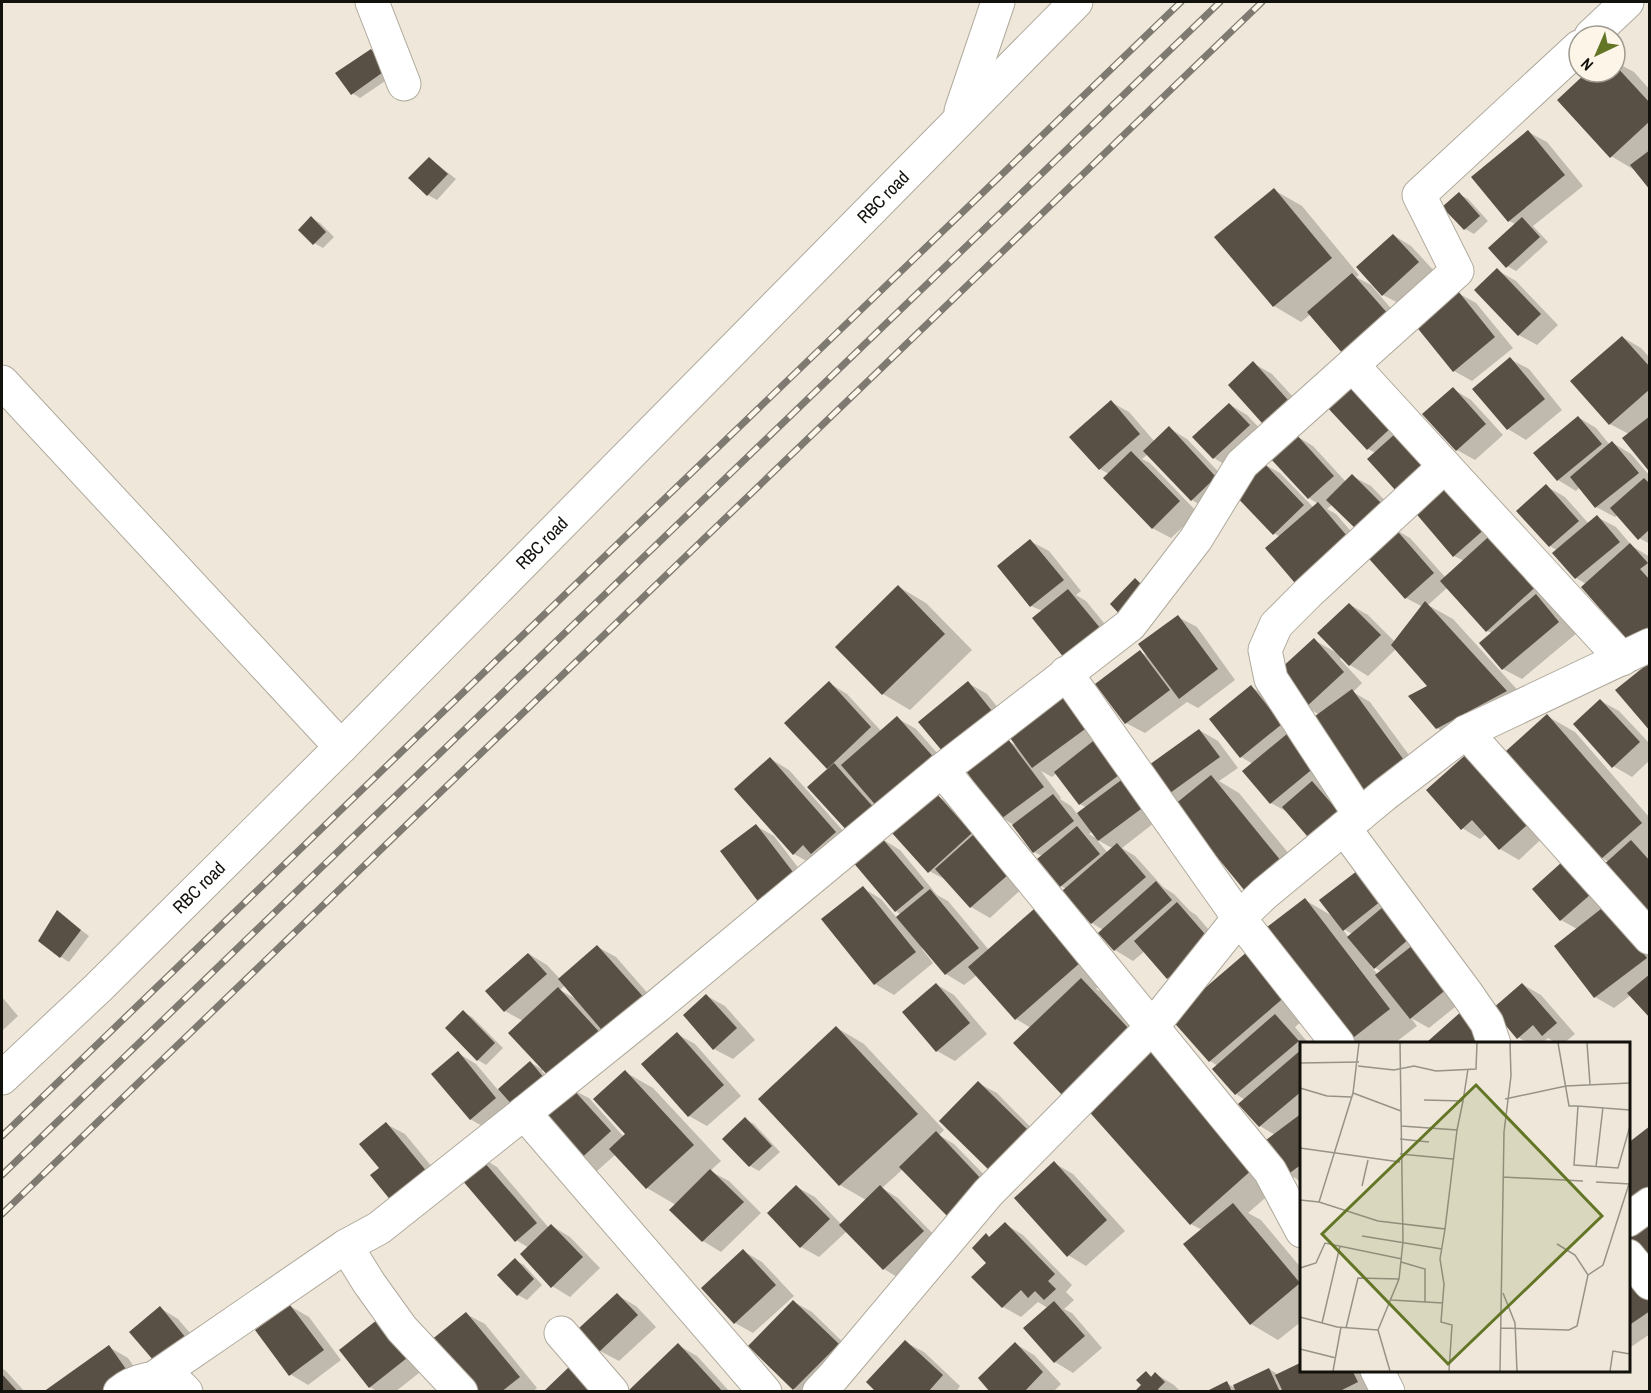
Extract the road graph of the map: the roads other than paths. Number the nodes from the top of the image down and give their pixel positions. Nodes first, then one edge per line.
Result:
1 (372, 2) edge
2 (998, 2) edge
3 (1076, 2) edge
4 (1627, 2) edge
5 (1604, 24) edge
6 (1567, 58) edge
7 (404, 84) dead end
8 (958, 119) junction
9 (1353, 366) junction
10 (2, 382) edge
11 (1445, 466) junction
12 (1636, 652) edge
13 (1066, 673) junction
14 (1466, 732) junction
15 (341, 747) junction
16 (942, 770) junction
17 (1352, 822) junction
18 (1239, 918) junction
19 (1650, 938) edge
20 (1152, 1028) junction
21 (1336, 1042) edge
22 (1493, 1042) edge
23 (2, 1078) edge
24 (524, 1113) junction
25 (1650, 1204) edge
26 (1630, 1219) edge
27 (1300, 1227) edge
28 (346, 1245) junction
29 (1630, 1257) edge
30 (1650, 1283) edge
31 (561, 1334) dead end
32 (1378, 1372) edge
33 (154, 1378) junction
34 (835, 1386) edge
35 (120, 1392) edge
36 (186, 1392) edge
37 (461, 1392) edge
38 (612, 1392) edge
39 (765, 1392) edge
40 (1388, 1392) edge

1 - 7 street
2 - 8 street
3 - 8 street, RBC road
4 - 5 street
6 - 9 street
8 - 15 street, RBC road
9 - 11 street
9 - 13 street
10 - 15 street
11 - 12 street
11 - 17 street
12 - 14 street
13 - 16 street
13 - 18 street
14 - 17 street
14 - 19 street
15 - 23 street, RBC road
16 - 20 street
16 - 24 street
17 - 18 street
17 - 22 street
18 - 20 street
18 - 21 street
20 - 27 street
20 - 34 street
24 - 28 street
24 - 39 street
25 - 26 street
28 - 33 street
28 - 37 street
29 - 30 street
31 - 38 street
32 - 40 street
33 - 35 street
33 - 36 street

